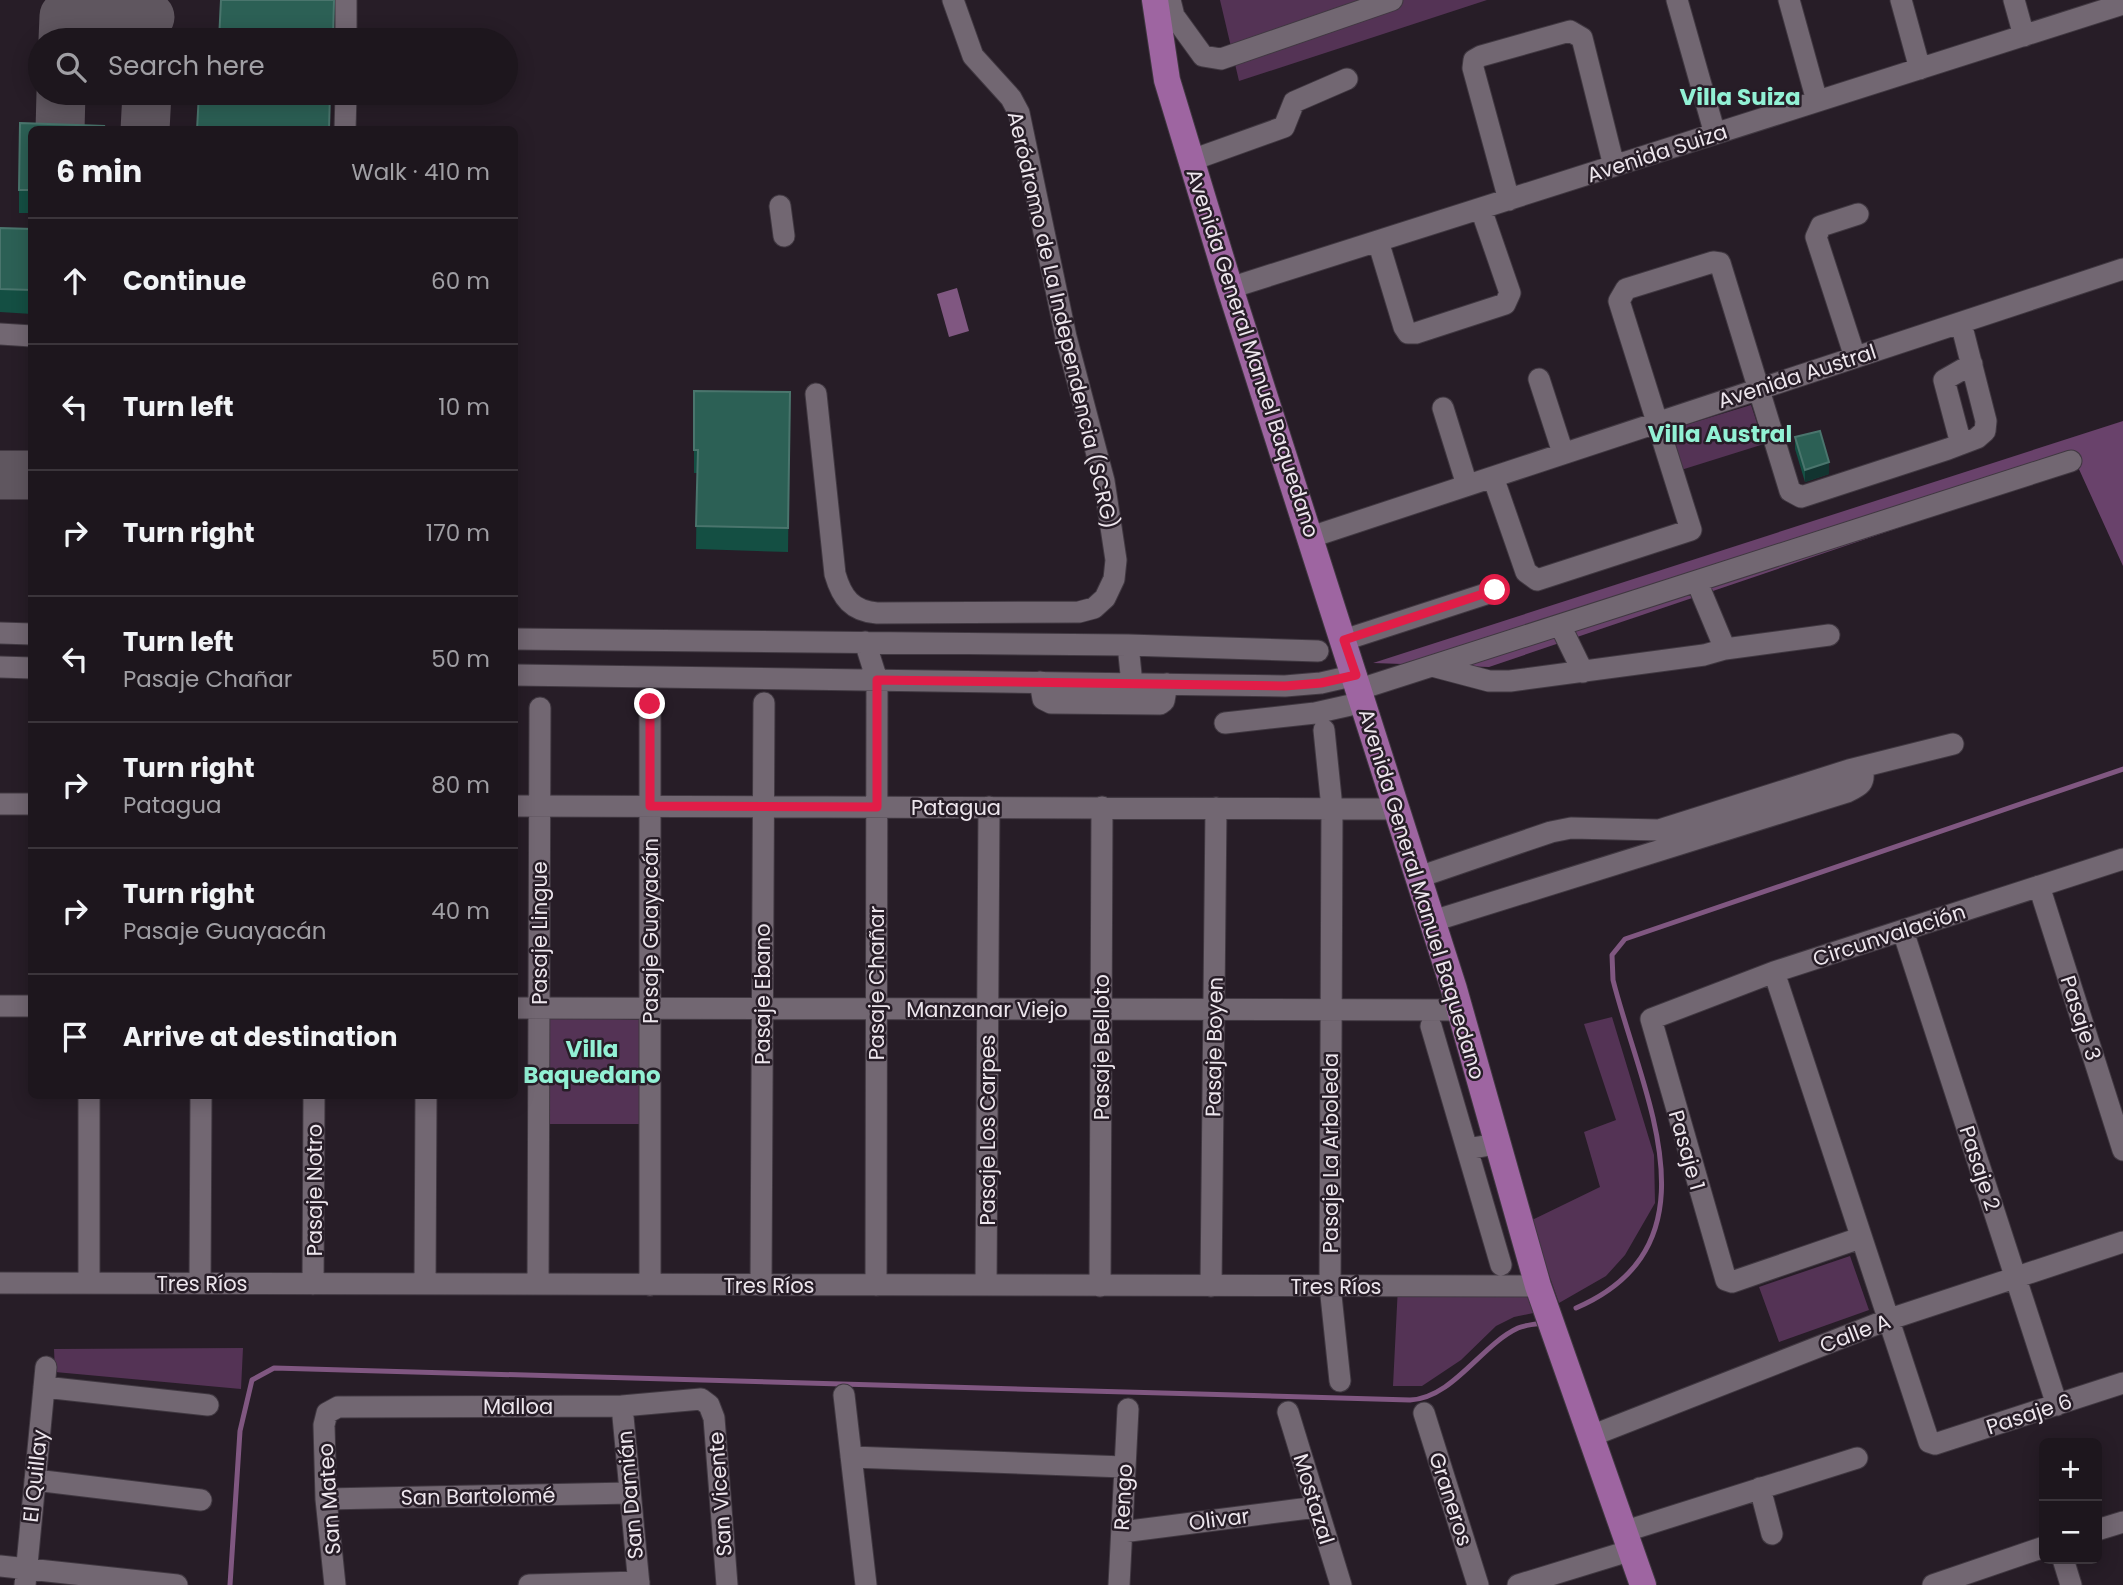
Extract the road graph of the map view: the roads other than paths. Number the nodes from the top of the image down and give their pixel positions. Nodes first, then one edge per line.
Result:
1 (346, 0) edge
2 (953, 0) edge
3 (1392, 0) edge
4 (1677, 0) edge
5 (1789, 0) edge
6 (1901, 0) edge
7 (2014, 0) edge
8 (1168, 4) edge
9 (2123, 4) edge
10 (1334, 9) edge
11 (346, 28) edge
12 (2024, 36) junction
13 (1920, 69) junction
14 (1347, 79) dead end
15 (1817, 102) junction
16 (346, 105) edge
17 (345, 126) edge
18 (1715, 134) junction
19 (1192, 160) junction
20 (1614, 166) junction
21 (1509, 200) junction
22 (780, 206) dead end
23 (1481, 209) junction
24 (1858, 214) dead end
25 (784, 236) dead end
26 (1378, 241) junction
27 (2123, 269) edge
28 (1230, 288) junction
29 (1961, 323) junction
30 (0, 334) edge
31 (28, 335) edge
32 (1855, 357) junction
33 (1972, 364) junction
34 (1539, 379) dead end
35 (1758, 388) junction
36 (816, 394) dead end
37 (1443, 408) dead end
38 (1658, 422) junction
39 (1955, 447) junction
40 (1563, 453) junction
41 (2071, 461) dead end
42 (1493, 477) junction
43 (1467, 485) junction
44 (1311, 537) junction
45 (1697, 582) junction
46 (1495, 590) dead end
47 (1561, 627) junction
48 (0, 633) edge
49 (28, 634) edge
50 (1829, 635) dead end
51 (518, 639) edge
52 (1344, 640) junction
53 (865, 642) junction
54 (1128, 645) junction
55 (1725, 649) junction
56 (1318, 651) dead end
57 (0, 667) edge
58 (1435, 667) junction
59 (28, 668) edge
60 (1583, 672) junction
61 (518, 675) edge
62 (877, 680) junction
63 (1040, 682) junction
64 (1132, 684) junction
65 (1167, 684) junction
66 (1360, 689) junction
67 (764, 703) dead end
68 (650, 704) dead end
69 (540, 708) dead end
70 (1224, 723) dead end
71 (1324, 730) dead end
72 (1953, 744) dead end
73 (1862, 768) junction
74 (0, 804) edge
75 (28, 804) edge
76 (518, 806) edge
77 (540, 806) junction
78 (650, 806) junction
79 (763, 806) junction
80 (877, 807) junction
81 (989, 807) junction
82 (1102, 807) junction
83 (1216, 808) junction
84 (1332, 808) junction
85 (1398, 809) junction
86 (2123, 859) edge
87 (1419, 877) junction
88 (2039, 886) junction
89 (1433, 921) junction
90 (1903, 931) junction
91 (1774, 972) junction
92 (0, 1006) edge
93 (28, 1006) edge
94 (518, 1008) edge
95 (539, 1008) junction
96 (650, 1008) junction
97 (762, 1008) junction
98 (876, 1009) junction
99 (988, 1009) junction
100 (1101, 1009) junction
101 (1214, 1009) junction
102 (1330, 1010) junction
103 (1459, 1010) junction
104 (1656, 1014) joint
105 (1431, 1026) dead end
106 (89, 1099) edge
107 (201, 1099) edge
108 (314, 1099) edge
109 (426, 1099) edge
110 (1496, 1144) junction
111 (1467, 1149) junction
112 (2123, 1150) edge
113 (1860, 1238) junction
114 (2123, 1241) edge
115 (1501, 1265) dead end
116 (2015, 1277) junction
117 (0, 1283) edge
118 (89, 1283) junction
119 (200, 1283) junction
120 (313, 1284) junction
121 (425, 1284) junction
122 (538, 1284) junction
123 (650, 1285) junction
124 (761, 1285) junction
125 (876, 1285) junction
126 (986, 1285) junction
127 (1100, 1286) junction
128 (1211, 1286) junction
129 (1330, 1286) junction
130 (1538, 1286) junction
131 (1887, 1320) junction
132 (1340, 1381) dead end
133 (2123, 1383) edge
134 (844, 1395) dead end
135 (208, 1405) dead end
136 (709, 1405) joint
137 (2057, 1405) junction
138 (622, 1406) junction
139 (1128, 1409) dead end
140 (1288, 1412) dead end
141 (327, 1413) joint
142 (1423, 1413) dead end
143 (1591, 1436) junction
144 (851, 1457) junction
145 (1857, 1458) dead end
146 (1124, 1466) junction
147 (35, 1480) junction
148 (1760, 1488) junction
149 (630, 1493) junction
150 (326, 1499) junction
151 (201, 1500) dead end
152 (1317, 1507) junction
153 (2123, 1522) edge
154 (2102, 1528) edge
155 (1122, 1532) junction
156 (1772, 1534) dead end
157 (1629, 1541) junction
158 (2039, 1549) edge
159 (2065, 1564) edge
160 (0, 1566) edge
161 (26, 1576) edge
162 (1979, 1577) edge
163 (639, 1583) edge
164 (177, 1585) edge
165 (335, 1585) edge
166 (529, 1585) edge
167 (727, 1585) edge
168 (866, 1585) edge
169 (1119, 1585) edge
170 (1341, 1585) edge
171 (1478, 1585) edge
172 (1518, 1585) edge
173 (1643, 1585) edge
174 (1933, 1585) edge
175 (2071, 1585) edge

1 - 11 street
2 - 36 street, Aeródromo de La Independencia (SCRG)
3 - 10 street
4 - 18 street
5 - 15 street
6 - 13 street
7 - 12 street
8 - 10 street
8 - 19 main road, Avenida General Manuel Baquedano
9 - 12 street, Avenida Suiza
12 - 13 street, Avenida Suiza
13 - 15 street, Avenida Suiza
14 - 19 street
15 - 18 street, Avenida Suiza
16 - 17 street
18 - 20 street, Avenida Suiza
19 - 28 main road, Avenida General Manuel Baquedano
20 - 21 street, Avenida Suiza
20 - 21 street
21 - 23 street, Avenida Suiza
22 - 25 street
23 - 26 street, Avenida Suiza
23 - 26 street
24 - 32 street
26 - 28 street, Avenida Suiza
27 - 29 street, Avenida Austral
28 - 44 main road, Avenida General Manuel Baquedano
29 - 32 street, Avenida Austral
29 - 33 street
30 - 31 street
32 - 35 street, Avenida Austral
33 - 39 street
33 - 39 street
34 - 40 street
35 - 38 street, Avenida Austral
35 - 38 street
35 - 39 street
37 - 43 street
38 - 40 street, Avenida Austral
38 - 42 street
40 - 42 street, Avenida Austral
41 - 45 street
42 - 43 street, Avenida Austral
43 - 44 street, Avenida Austral
44 - 52 main road, Avenida General Manuel Baquedano
45 - 47 street
45 - 55 street
46 - 52 street
47 - 58 street
47 - 60 street
48 - 49 street
50 - 55 street
51 - 53 street
52 - 66 main road, Avenida General Manuel Baquedano
53 - 54 street
53 - 62 street, Pasaje Chañar
54 - 56 street
54 - 64 street
55 - 60 street
57 - 59 street
58 - 60 street
58 - 66 street
61 - 62 street
62 - 63 street
62 - 80 street, Pasaje Chañar
63 - 64 street
63 - 65 street
64 - 65 street
65 - 66 street
66 - 70 street
66 - 85 main road, Avenida General Manuel Baquedano
67 - 79 street, Pasaje Ebano
68 - 78 street, Pasaje Guayacán
69 - 77 street, Pasaje Lingue
71 - 84 street, Pasaje La Arboleda
72 - 73 street
73 - 87 street
73 - 89 street
74 - 75 street
76 - 77 street, Patagua
77 - 78 street, Patagua
77 - 95 street, Pasaje Lingue
78 - 79 street, Patagua
78 - 96 street, Pasaje Guayacán
79 - 80 street, Patagua
79 - 97 street, Pasaje Ebano
80 - 81 street, Patagua
80 - 98 street, Pasaje Chañar
81 - 82 street, Patagua
81 - 99 street, Pasaje Los Carpes
82 - 83 street, Patagua
82 - 100 street, Pasaje Belloto
83 - 84 street, Patagua
83 - 101 street, Pasaje Boyen
84 - 85 street, Patagua
84 - 102 street, Pasaje La Arboleda
85 - 87 main road, Avenida General Manuel Baquedano
86 - 88 street, Circunvalación
87 - 89 main road, Avenida General Manuel Baquedano
88 - 90 street, Circunvalación
88 - 112 street, Pasaje 3
89 - 103 main road, Avenida General Manuel Baquedano
90 - 91 street, Circunvalación
90 - 116 street, Pasaje 2
91 - 104 street, Circunvalación
91 - 113 street
92 - 93 street
94 - 95 street, Manzanar Viejo
95 - 96 street, Manzanar Viejo
95 - 122 street, Pasaje Lingue
96 - 97 street, Manzanar Viejo
96 - 123 street, Pasaje Guayacán
97 - 98 street, Manzanar Viejo
97 - 124 street, Pasaje Ebano
98 - 99 street, Manzanar Viejo
98 - 125 street, Pasaje Chañar
99 - 100 street, Manzanar Viejo
99 - 126 street, Pasaje Los Carpes
100 - 101 street, Manzanar Viejo
100 - 127 street, Pasaje Belloto
101 - 102 street, Manzanar Viejo
101 - 128 street, Pasaje Boyen
102 - 103 street, Manzanar Viejo
102 - 129 street, Pasaje La Arboleda
103 - 110 main road, Avenida General Manuel Baquedano
104 - 113 street, Pasaje 1
105 - 111 street
106 - 118 street
107 - 119 street
108 - 120 street, Pasaje Notro
109 - 121 street
110 - 111 street
110 - 130 main road, Avenida General Manuel Baquedano
111 - 115 street
113 - 131 street
114 - 116 street, Calle A
116 - 131 street, Calle A
116 - 137 street, Pasaje 2
117 - 118 street, Tres Ríos
118 - 119 street, Tres Ríos
119 - 120 street, Tres Ríos
120 - 121 street, Tres Ríos
121 - 122 street, Tres Ríos
122 - 123 street, Tres Ríos
123 - 124 street, Tres Ríos
124 - 125 street, Tres Ríos
125 - 126 street, Tres Ríos
126 - 127 street, Tres Ríos
127 - 128 street, Tres Ríos
128 - 129 street, Tres Ríos
129 - 130 street, Tres Ríos
129 - 132 street, Pasaje La Arboleda
130 - 143 main road, Avenida General Manuel Baquedano
131 - 137 street, Pasaje 6
131 - 143 street, Calle A
133 - 137 street, Pasaje 6
134 - 144 street
135 - 147 street, El Quillay
136 - 138 street, Malloa
136 - 167 street, San Vicente
138 - 141 street, Malloa
138 - 149 street, San Damián
139 - 146 street, Rengo
140 - 152 street, Mostazal
141 - 150 street, San Mateo
142 - 171 street, Graneros
143 - 157 main road, Avenida General Manuel Baquedano
144 - 146 street
144 - 168 street
145 - 148 street
146 - 155 street, Rengo
147 - 151 street
147 - 161 street, El Quillay
148 - 156 street
148 - 157 street
149 - 150 street, San Bartolomé
149 - 163 street, San Damián
150 - 165 street, San Mateo
152 - 155 street, Olivar
152 - 170 street, Mostazal
153 - 154 street
155 - 169 street, Rengo
157 - 172 street
157 - 173 main road, Avenida General Manuel Baquedano
158 - 162 street
159 - 175 street
160 - 161 street
161 - 164 street
162 - 174 street
163 - 166 street

